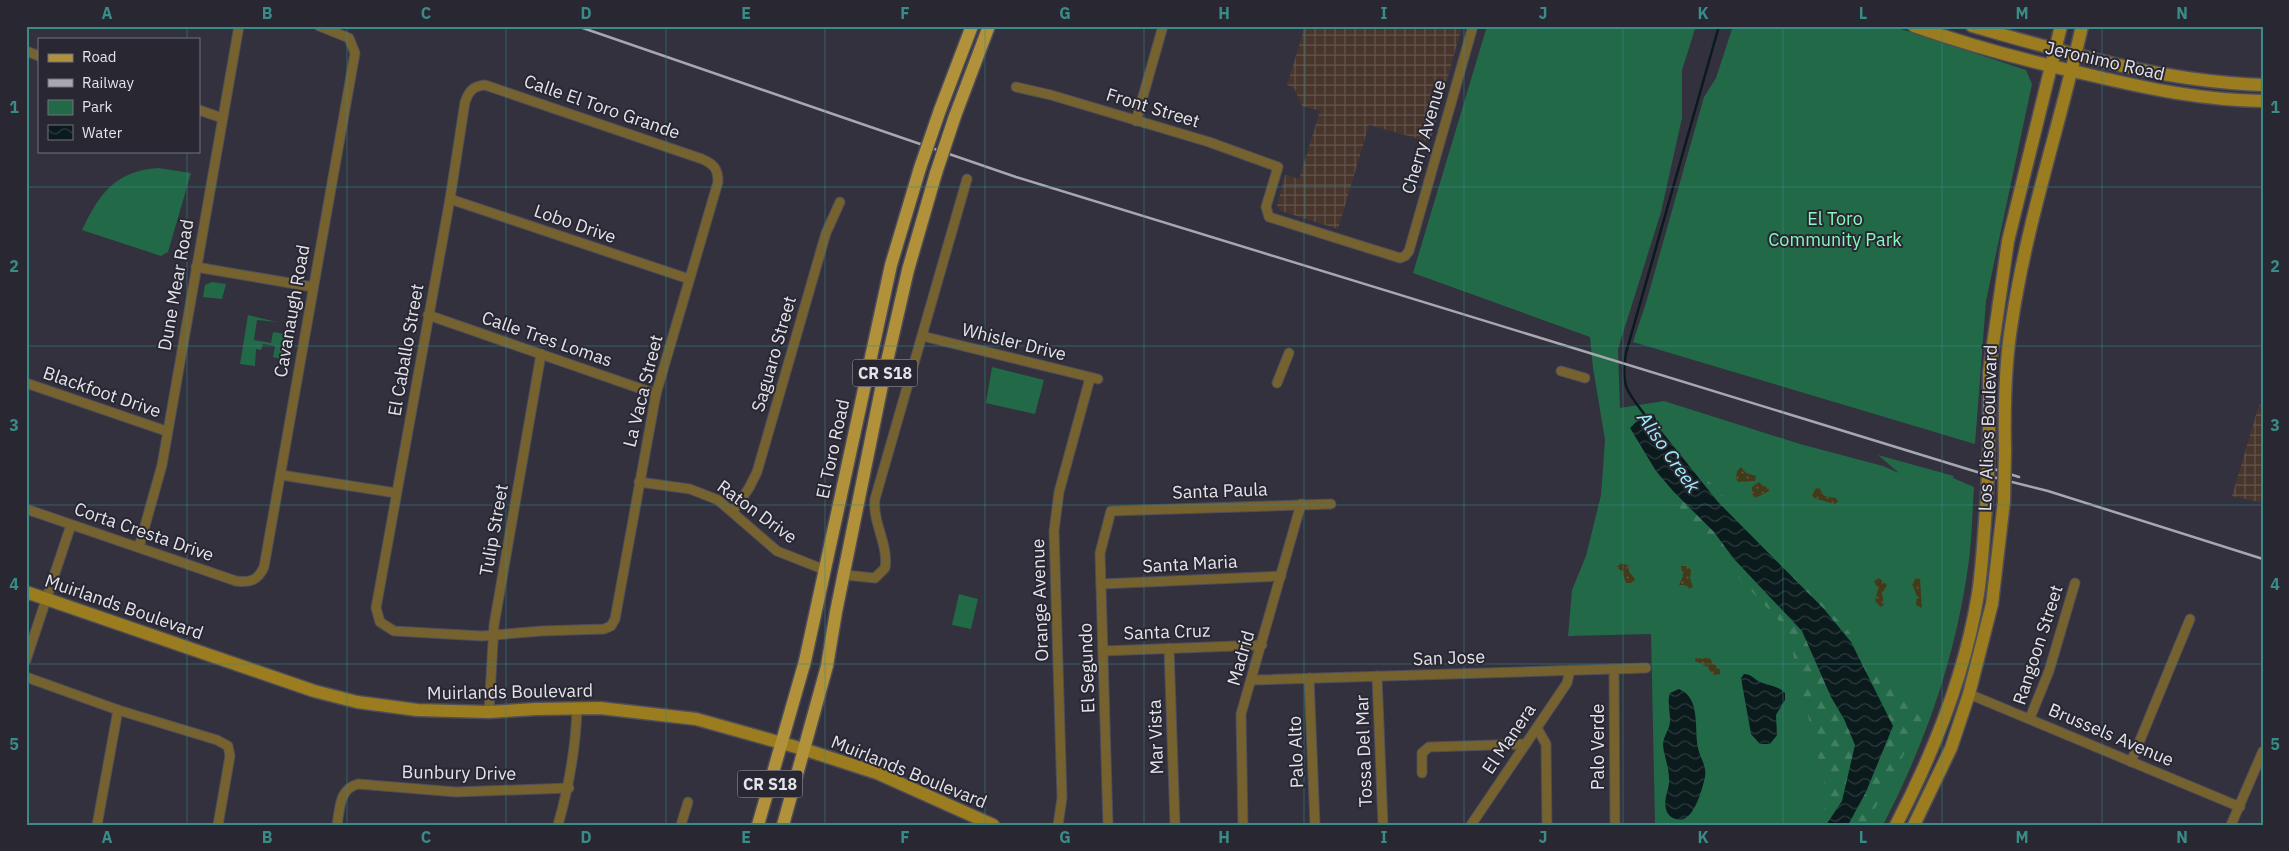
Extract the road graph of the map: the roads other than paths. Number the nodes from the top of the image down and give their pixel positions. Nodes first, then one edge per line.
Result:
1 (239, 26) edge
2 (319, 26) edge
3 (972, 26) edge
4 (989, 26) edge
5 (1162, 26) edge
6 (1474, 26) edge
7 (1914, 26) edge
8 (1972, 26) edge
9 (2061, 26) edge
10 (2082, 26) edge
11 (2056, 48) junction
12 (26, 51) edge
13 (2076, 54) junction
14 (38, 56) edge
15 (2051, 66) junction
16 (2072, 71) junction
17 (2263, 85) edge
18 (475, 86) joint
19 (1016, 86) dead end
20 (2263, 101) edge
21 (200, 110) edge
22 (222, 118) junction
23 (1136, 121) junction
24 (715, 168) joint
25 (967, 179) dead end
26 (450, 199) junction
27 (840, 202) dead end
28 (1267, 214) joint
29 (196, 268) junction
30 (689, 279) junction
31 (312, 287) junction
32 (428, 315) junction
33 (922, 336) junction
34 (1289, 353) dead end
35 (541, 354) junction
36 (1561, 371) dead end
37 (1094, 378) joint
38 (1585, 378) dead end
39 (26, 383) edge
40 (1278, 383) dead end
41 (656, 394) junction
42 (166, 431) junction
43 (281, 475) junction
44 (639, 482) junction
45 (396, 493) junction
46 (1301, 504) junction
47 (1330, 504) dead end
48 (26, 509) edge
49 (733, 511) junction
50 (1111, 511) joint
51 (71, 524) junction
52 (140, 547) junction
53 (825, 570) junction
54 (845, 575) junction
55 (1281, 576) junction
56 (253, 581) joint
57 (2076, 583) dead end
58 (1101, 584) junction
59 (26, 592) edge
60 (47, 599) junction
61 (2190, 619) dead end
62 (493, 635) junction
63 (1262, 644) junction
64 (1169, 648) junction
65 (1103, 651) junction
66 (26, 660) edge
67 (1646, 668) dead end
68 (1614, 669) junction
69 (1570, 670) junction
70 (26, 676) edge
71 (1377, 676) junction
72 (1309, 678) junction
73 (1252, 680) junction
74 (1969, 694) junction
75 (577, 707) junction
76 (118, 710) junction
77 (489, 712) junction
78 (2030, 718) junction
79 (1537, 728) junction
80 (781, 742) junction
81 (1526, 744) junction
82 (804, 748) junction
83 (2263, 751) edge
84 (2131, 762) junction
85 (1422, 773) dead end
86 (568, 788) junction
87 (688, 802) dead end
88 (2240, 807) junction
89 (97, 825) edge
90 (218, 825) edge
91 (337, 825) edge
92 (558, 825) edge
93 (681, 825) edge
94 (758, 825) edge
95 (783, 825) edge
96 (993, 825) edge
97 (1058, 825) edge
98 (1108, 825) edge
99 (1175, 825) edge
100 (1243, 825) edge
101 (1314, 825) edge
102 (1383, 825) edge
103 (1471, 825) edge
104 (1547, 825) edge
105 (1615, 825) edge
106 (1896, 825) edge
107 (1914, 825) edge
108 (2231, 825) edge

1 - 22 street, Dune Mear Road
2 - 31 street, Cavanaugh Road
3 - 53 main road, El Toro Road / CR S18, bridge
4 - 54 main road, El Toro Road / CR S18, bridge
5 - 23 street
6 - 28 street, Cherry Avenue
7 - 15 main road, Jeronimo Road
8 - 11 main road, Jeronimo Road
9 - 11 main road, Los Alisos Boulevard
10 - 13 main road, Los Alisos Boulevard
11 - 13 main road, Jeronimo Road
11 - 15 main road, Los Alisos Boulevard
12 - 14 street
13 - 16 main road, Los Alisos Boulevard
13 - 17 main road, Jeronimo Road
15 - 16 main road, Jeronimo Road
15 - 106 main road, Los Alisos Boulevard, bridge
16 - 20 main road, Jeronimo Road
16 - 74 main road, Los Alisos Boulevard, bridge
18 - 24 street, Calle El Toro Grande
18 - 26 street, El Caballo Street
19 - 23 street, Front Street
21 - 22 street
22 - 29 street, Dune Mear Road
23 - 28 street, Front Street
24 - 30 street, La Vaca Street
25 - 33 street
26 - 30 street, Lobo Drive
26 - 32 street, El Caballo Street
27 - 49 street, Saguaro Street
29 - 31 street
29 - 42 street, Dune Mear Road
30 - 41 street, La Vaca Street
31 - 43 street, Cavanaugh Road
32 - 35 street, Calle Tres Lomas
32 - 45 street, El Caballo Street
33 - 37 street, Whisler Drive
33 - 54 street
34 - 40 street
35 - 41 street, Calle Tres Lomas
35 - 62 street, Tulip Street
36 - 38 street
37 - 97 street, Orange Avenue
39 - 42 street, Blackfoot Drive
41 - 44 street, La Vaca Street
42 - 52 street, Dune Mear Road
43 - 45 street
43 - 56 street, Cavanaugh Road
44 - 49 street, Raton Drive
44 - 62 street, La Vaca Street
45 - 62 street, El Caballo Street
46 - 47 street, Santa Paula
46 - 50 street, Santa Paula
46 - 55 street, Madrid
48 - 51 street, Corta Cresta Drive
49 - 53 street, Raton Drive
50 - 58 street, El Segundo
51 - 52 street, Corta Cresta Drive
51 - 60 street
52 - 56 street, Corta Cresta Drive
53 - 54 main road
53 - 80 main road, El Toro Road / CR S18
54 - 82 main road, El Toro Road / CR S18
55 - 58 street, Santa Maria
55 - 63 street, Madrid
57 - 78 street, Rangoon Street
58 - 65 street, El Segundo
59 - 60 main road, Muirlands Boulevard
60 - 66 street
60 - 77 main road, Muirlands Boulevard
61 - 84 street
62 - 77 street, Tulip Street
63 - 64 street, Santa Cruz
63 - 73 street, Madrid
64 - 65 street, Santa Cruz
64 - 99 street, Mar Vista
65 - 98 street, El Segundo
67 - 68 street, San Jose
68 - 69 street, San Jose
68 - 105 street, Palo Verde
69 - 71 street, San Jose
69 - 79 street, El Manera
70 - 76 street
71 - 72 street, San Jose
71 - 102 street, Tossa Del Mar
72 - 73 street, San Jose
72 - 101 street, Palo Alto
73 - 100 street, Madrid
74 - 78 street, Brussels Avenue
74 - 107 main road, Los Alisos Boulevard
75 - 77 main road, Muirlands Boulevard
75 - 80 main road, Muirlands Boulevard
75 - 86 street
76 - 89 street
76 - 90 street
78 - 84 street, Brussels Avenue
79 - 81 street, El Manera
79 - 104 street
80 - 82 main road, Muirlands Boulevard
80 - 94 main road, El Toro Road / CR S18
81 - 85 street
81 - 103 street, El Manera
82 - 95 main road, El Toro Road / CR S18
82 - 96 main road, Muirlands Boulevard
83 - 88 street
84 - 88 street, Brussels Avenue
86 - 91 street, Bunbury Drive
86 - 92 street
87 - 93 street
88 - 108 street

